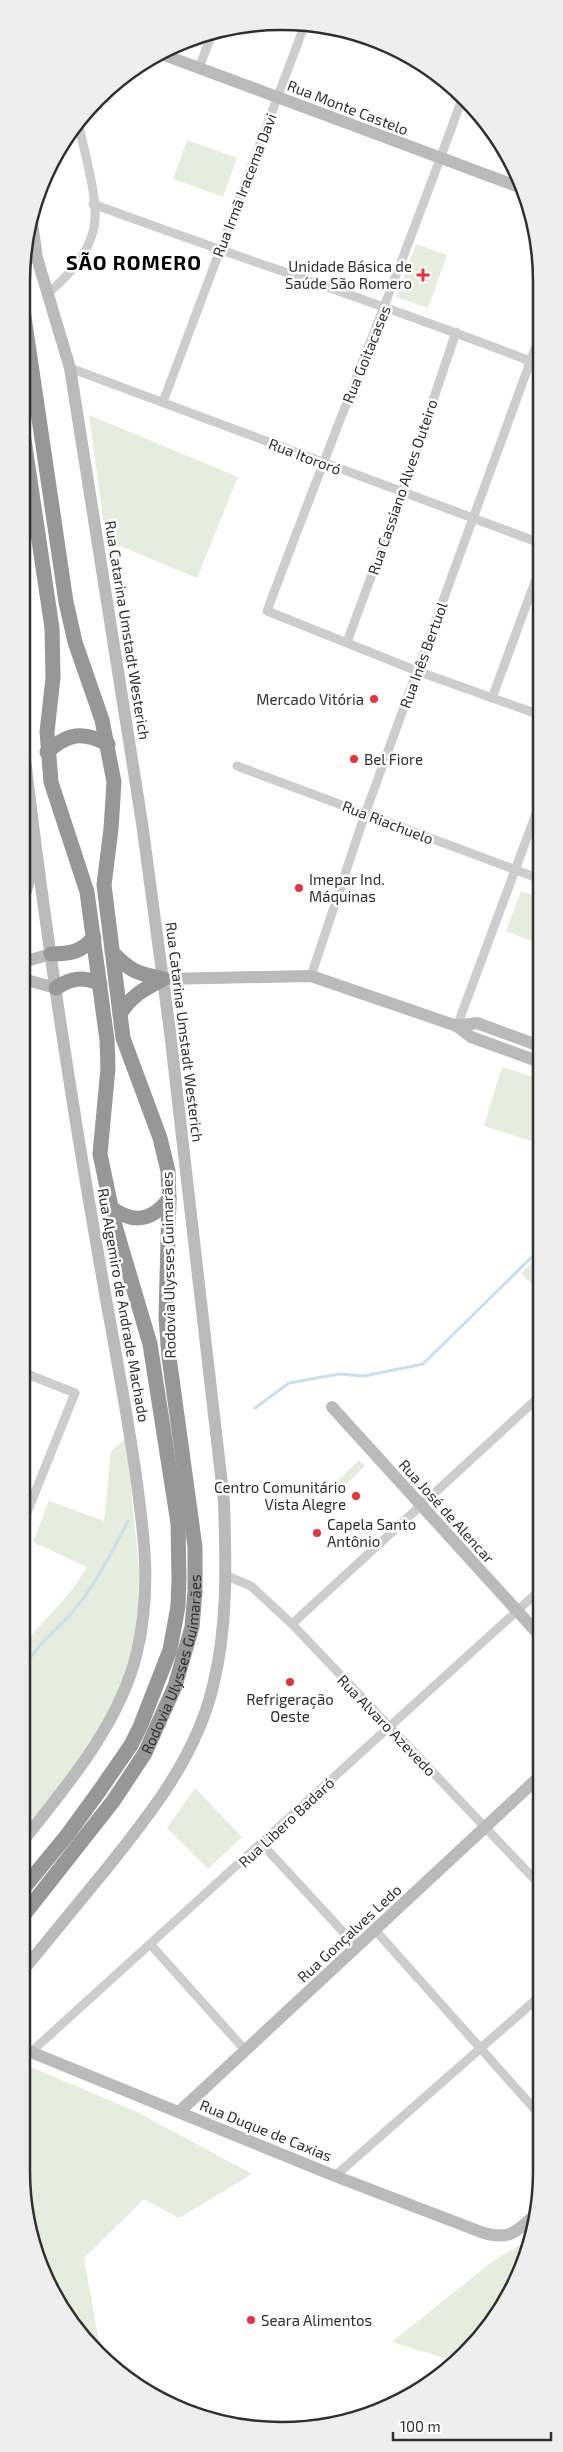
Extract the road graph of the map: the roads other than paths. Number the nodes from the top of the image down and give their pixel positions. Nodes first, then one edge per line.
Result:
1 (302, 31) edge
2 (209, 41) edge
3 (169, 57) edge
4 (199, 68) junction
5 (278, 98) junction
6 (460, 105) edge
7 (80, 131) edge
8 (440, 158) junction
9 (514, 185) edge
10 (93, 204) junction
11 (34, 237) edge
12 (219, 250) junction
13 (48, 293) junction
14 (385, 306) junction
15 (456, 332) junction
16 (30, 352) edge
17 (533, 353) edge
18 (530, 361) junction
19 (533, 362) edge
20 (70, 368) junction
21 (163, 402) junction
22 (322, 463) junction
23 (30, 480) edge
24 (402, 493) junction
25 (472, 519) junction
26 (533, 541) edge
27 (533, 587) edge
28 (347, 642) junction
29 (417, 671) junction
30 (492, 698) junction
31 (533, 713) edge
32 (108, 744) junction
33 (47, 752) junction
34 (237, 766) dead end
35 (30, 804) edge
36 (365, 814) junction
37 (533, 823) edge
38 (30, 857) edge
39 (36, 858) junction
40 (516, 870) junction
41 (30, 875) edge
42 (533, 876) edge
43 (94, 937) junction
44 (112, 952) junction
45 (50, 954) junction
46 (30, 960) edge
47 (311, 976) junction
48 (163, 979) junction
49 (30, 981) edge
50 (100, 984) junction
51 (56, 988) junction
52 (120, 1014) junction
53 (457, 1026) junction
54 (533, 1043) edge
55 (533, 1056) edge
56 (169, 1199) junction
57 (110, 1207) junction
58 (30, 1375) edge
59 (533, 1402) edge
60 (332, 1407) dead end
61 (30, 1505) edge
62 (420, 1505) junction
63 (227, 1576) junction
64 (533, 1596) edge
65 (517, 1611) junction
66 (292, 1624) junction
67 (533, 1628) edge
68 (388, 1727) junction
69 (533, 1783) edge
70 (486, 1826) junction
71 (30, 1832) edge
72 (262, 1844) junction
73 (533, 1876) edge
74 (30, 1880) edge
75 (30, 1908) edge
76 (376, 1931) junction
77 (151, 1945) junction
78 (357, 1947) junction
79 (30, 1963) edge
80 (533, 2003) edge
81 (30, 2047) edge
82 (245, 2050) junction
83 (480, 2050) junction
84 (30, 2052) edge
85 (533, 2107) edge
86 (179, 2112) junction
87 (335, 2176) junction
88 (528, 2221) edge

1 - 5 street, Rua Irmã Iracema Davi
2 - 4 street
3 - 4 street, Rua Monte Castelo
4 - 5 street, Rua Monte Castelo
5 - 8 street, Rua Monte Castelo
5 - 12 street, Rua Irmã Iracema Davi
6 - 8 street, Rua Goitacases
7 - 10 street
8 - 9 street, Rua Monte Castelo
8 - 14 street, Rua Goitacases
10 - 12 street
10 - 13 street
11 - 13 street, Rua Catarina Umstadt Westerich
12 - 14 street
12 - 21 street, Rua Irmã Iracema Davi
13 - 20 street, Rua Catarina Umstadt Westerich
14 - 15 street
14 - 22 street, Rua Goitacases
15 - 18 street
15 - 24 street, Rua Cassiano Alves Outeiro
16 - 32 highway, Rodovia Ulysses Guimarães
17 - 18 street, Rua Inês Bertuol
18 - 19 street
18 - 25 street, Rua Inês Bertuol
20 - 21 street, Rua Itororó
20 - 48 street, Rua Catarina Umstadt Westerich
21 - 22 street, Rua Itororó
22 - 24 street, Rua Itororó
22 - 28 street, Rua Goitacases
23 - 33 highway, Rodovia Ulysses Guimarães
24 - 25 street, Rua Itororó
24 - 28 street, Rua Cassiano Alves Outeiro
25 - 26 street, Rua Itororó
25 - 29 street, Rua Inês Bertuol
27 - 30 street
28 - 29 street
29 - 30 street
29 - 36 street, Rua Inês Bertuol
30 - 31 street
32 - 33 highway
32 - 44 highway, Rodovia Ulysses Guimarães
33 - 43 highway, Rodovia Ulysses Guimarães
34 - 36 street, Rua Riachuelo
35 - 39 street, Rua Algemiro de Andrade Machado
36 - 40 street, Rua Riachuelo
36 - 47 street, Rua Inês Bertuol
37 - 40 street
38 - 39 street
39 - 41 street
39 - 45 street, Rua Algemiro de Andrade Machado
40 - 42 street, Rua Riachuelo
40 - 53 street
43 - 45 highway
43 - 50 highway, Rodovia Ulysses Guimarães
44 - 48 highway
44 - 52 highway, Rodovia Ulysses Guimarães
45 - 46 street
45 - 51 street, Rua Algemiro de Andrade Machado
47 - 48 street
47 - 53 street
48 - 52 highway
48 - 63 street, Rua Catarina Umstadt Westerich
49 - 51 street
50 - 51 highway
50 - 57 highway, Rodovia Ulysses Guimarães
51 - 71 street, Rua Algemiro de Andrade Machado
52 - 56 highway, Rodovia Ulysses Guimarães
53 - 54 street
53 - 55 street
56 - 57 highway
56 - 75 highway, Rodovia Ulysses Guimarães
57 - 74 highway, Rodovia Ulysses Guimarães
58 - 61 street
59 - 62 street
60 - 62 street, Rua José de Alencar
62 - 65 street, Rua José de Alencar
62 - 66 street
63 - 66 street, Rua Alvaro Azevedo
63 - 79 street, Rua Catarina Umstadt Westerich
64 - 65 street, Rua Libero Badaró
65 - 67 street, Rua José de Alencar
65 - 68 street, Rua Libero Badaró
66 - 68 street, Rua Alvaro Azevedo
68 - 70 street, Rua Alvaro Azevedo
68 - 72 street, Rua Libero Badaró
69 - 70 street, Rua Gonçalves Ledo
70 - 73 street, Rua Alvaro Azevedo
70 - 76 street, Rua Gonçalves Ledo
72 - 77 street, Rua Libero Badaró
72 - 78 street
76 - 78 street, Rua Gonçalves Ledo
76 - 83 street
77 - 81 street, Rua Libero Badaró
77 - 82 street
78 - 82 street, Rua Gonçalves Ledo
80 - 83 street
82 - 86 street, Rua Gonçalves Ledo
83 - 85 street
83 - 87 street
84 - 86 street, Rua Duque de Caxias
86 - 87 street, Rua Duque de Caxias
87 - 88 street, Rua Duque de Caxias

